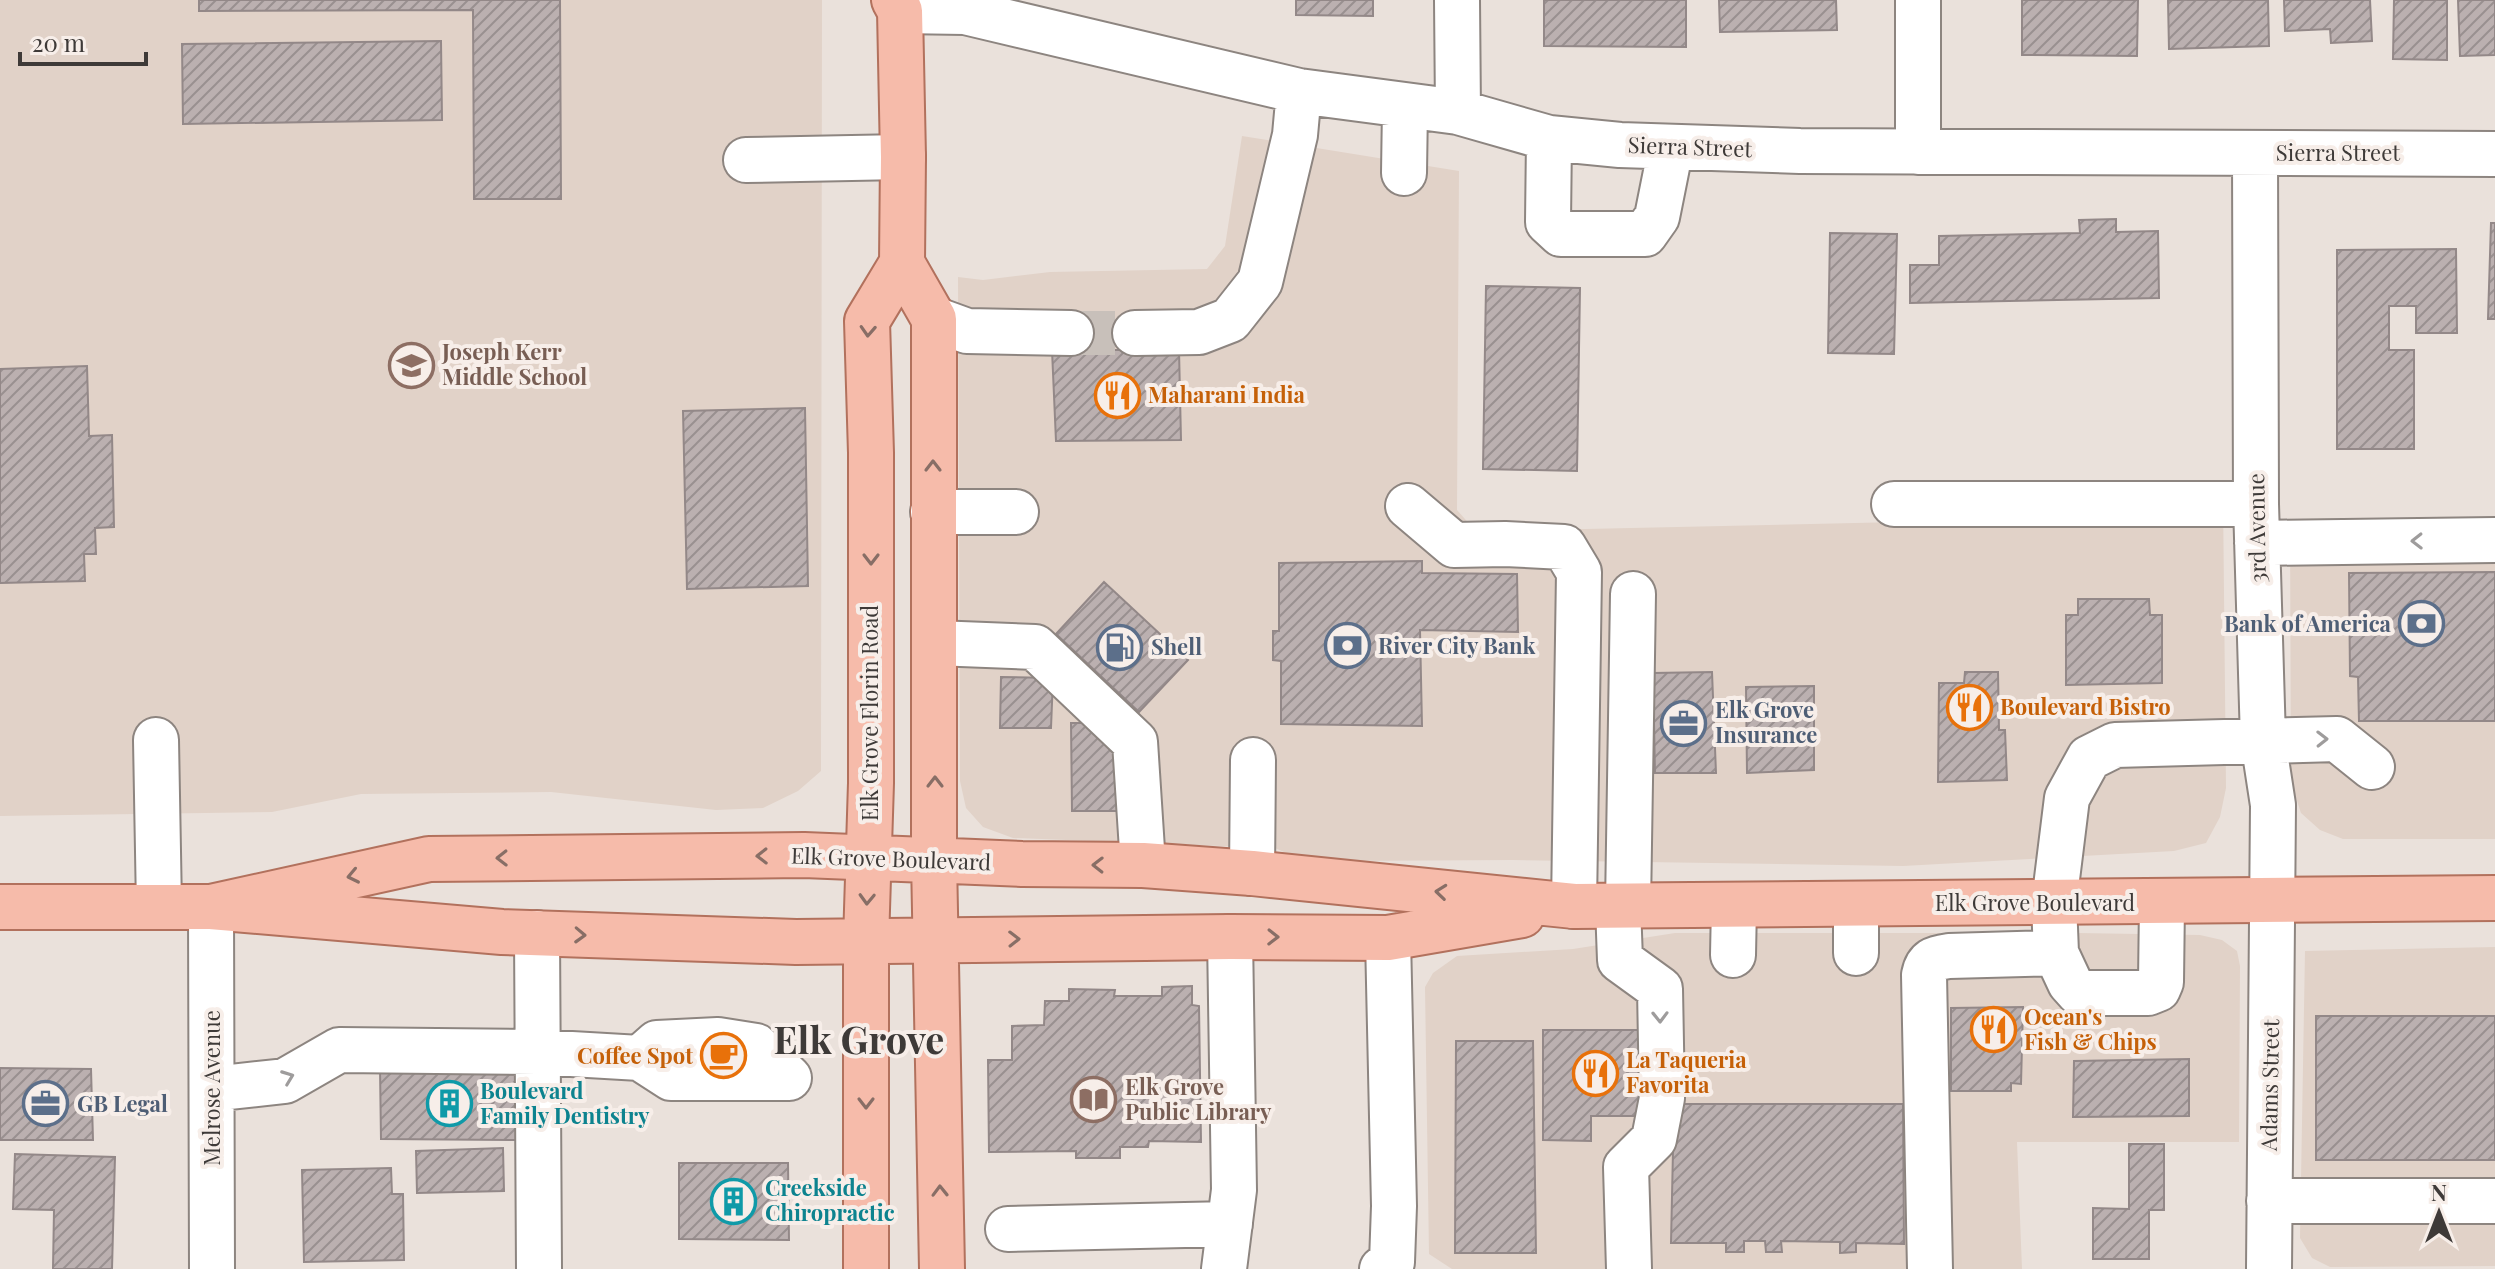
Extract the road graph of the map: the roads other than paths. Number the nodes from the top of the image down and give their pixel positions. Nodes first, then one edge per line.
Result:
1 (1457, 0) edge
2 (1918, 0) edge
3 (900, 4) edge
4 (998, 10) edge
5 (1299, 91) junction
6 (1405, 107) junction
7 (1458, 112) junction
8 (1549, 138) junction
9 (1671, 147) junction
10 (1918, 152) junction
11 (2255, 153) junction
12 (2495, 154) edge
13 (903, 157) junction
14 (746, 160) dead end
15 (1404, 173) dead end
16 (902, 263) junction
17 (934, 319) junction
18 (1071, 333) tunnel mouth
19 (1135, 333) tunnel mouth
20 (1894, 504) dead end
21 (1408, 506) dead end
22 (933, 512) junction
23 (1016, 512) dead end
24 (2257, 524) junction
25 (2495, 540) edge
26 (1633, 594) dead end
27 (935, 643) junction
28 (156, 740) dead end
29 (2263, 740) junction
30 (1253, 760) dead end
31 (2372, 767) dead end
32 (868, 857) junction
33 (934, 860) junction
34 (1143, 865) junction
35 (1252, 873) junction
36 (2495, 898) edge
37 (2162, 902) junction
38 (2272, 902) junction
39 (2054, 903) junction
40 (1856, 904) junction
41 (1734, 905) junction
42 (1574, 906) junction
43 (1637, 906) junction
44 (0, 907) edge
45 (159, 907) junction
46 (211, 907) junction
47 (537, 933) junction
48 (1230, 937) junction
49 (1388, 938) junction
50 (936, 940) junction
51 (866, 941) junction
52 (1856, 953) dead end
53 (2056, 953) junction
54 (1733, 955) dead end
55 (537, 1052) junction
56 (640, 1058) dead end
57 (212, 1089) junction
58 (2269, 1201) junction
59 (2495, 1201) edge
60 (1230, 1224) junction
61 (1008, 1229) dead end
62 (1394, 1267) edge
63 (212, 1269) edge
64 (539, 1269) edge
65 (866, 1269) edge
66 (942, 1269) edge
67 (1224, 1269) edge
68 (1629, 1269) edge
69 (1930, 1269) edge
70 (2269, 1269) edge

1 - 7 street
2 - 10 street
3 - 4 street, Sierra Street
3 - 13 main road
4 - 5 street, Sierra Street
5 - 6 street, Sierra Street
5 - 19 street
6 - 7 street, Sierra Street
6 - 15 street
7 - 8 street, Sierra Street
8 - 9 street, Sierra Street
8 - 9 street
9 - 10 street, Sierra Street
10 - 11 street, Sierra Street
11 - 12 street, Sierra Street
11 - 24 street, 3rd Avenue
13 - 14 street
13 - 16 main road
16 - 17 main road
16 -> 32 main road, Elk Grove Florin Road
17 - 18 street
22 -> 17 main road
20 - 24 street
21 - 42 street
22 - 23 street
22 - 27 main road
25 -> 24 street
24 - 29 street, 3rd Avenue
26 - 43 street
33 -> 27 main road
27 - 34 street
28 - 45 street
29 -> 31 street
29 - 38 street, 3rd Avenue
29 - 39 street
30 - 35 street
32 - 33 main road, Elk Grove Boulevard
32 -> 46 main road, Elk Grove Boulevard
32 -> 51 main road, Elk Grove Florin Road
34 -> 33 main road, Elk Grove Boulevard
33 - 50 main road
34 - 35 main road, Elk Grove Boulevard
42 -> 35 main road, Elk Grove Boulevard
36 - 38 main road, Elk Grove Boulevard
37 - 38 main road, Elk Grove Boulevard
37 - 39 main road, Elk Grove Boulevard
37 - 53 street
38 - 58 street, Adams Street
39 - 40 main road, Elk Grove Boulevard
39 - 53 street
40 - 41 main road, Elk Grove Boulevard
40 - 52 street
41 - 43 main road, Elk Grove Boulevard
41 - 54 street
42 - 43 main road, Elk Grove Boulevard
42 - 49 main road, Elk Grove Boulevard
43 -> 68 street
44 - 45 main road, Elk Grove Boulevard
45 - 46 main road, Elk Grove Boulevard
46 - 47 main road, Elk Grove Boulevard
46 - 57 street, Melrose Avenue
47 -> 51 main road, Elk Grove Boulevard
47 - 55 street
48 -> 49 main road, Elk Grove Boulevard
50 -> 48 main road, Elk Grove Boulevard
48 - 60 street
49 - 62 street
50 - 51 main road, Elk Grove Boulevard
66 -> 50 main road
51 -> 65 main road, Elk Grove Florin Road
53 - 69 street
55 - 56 street
57 -> 55 street
55 - 64 street
57 - 63 street, Melrose Avenue
58 - 59 street
58 - 70 street, Adams Street
60 - 61 street
60 - 67 street

